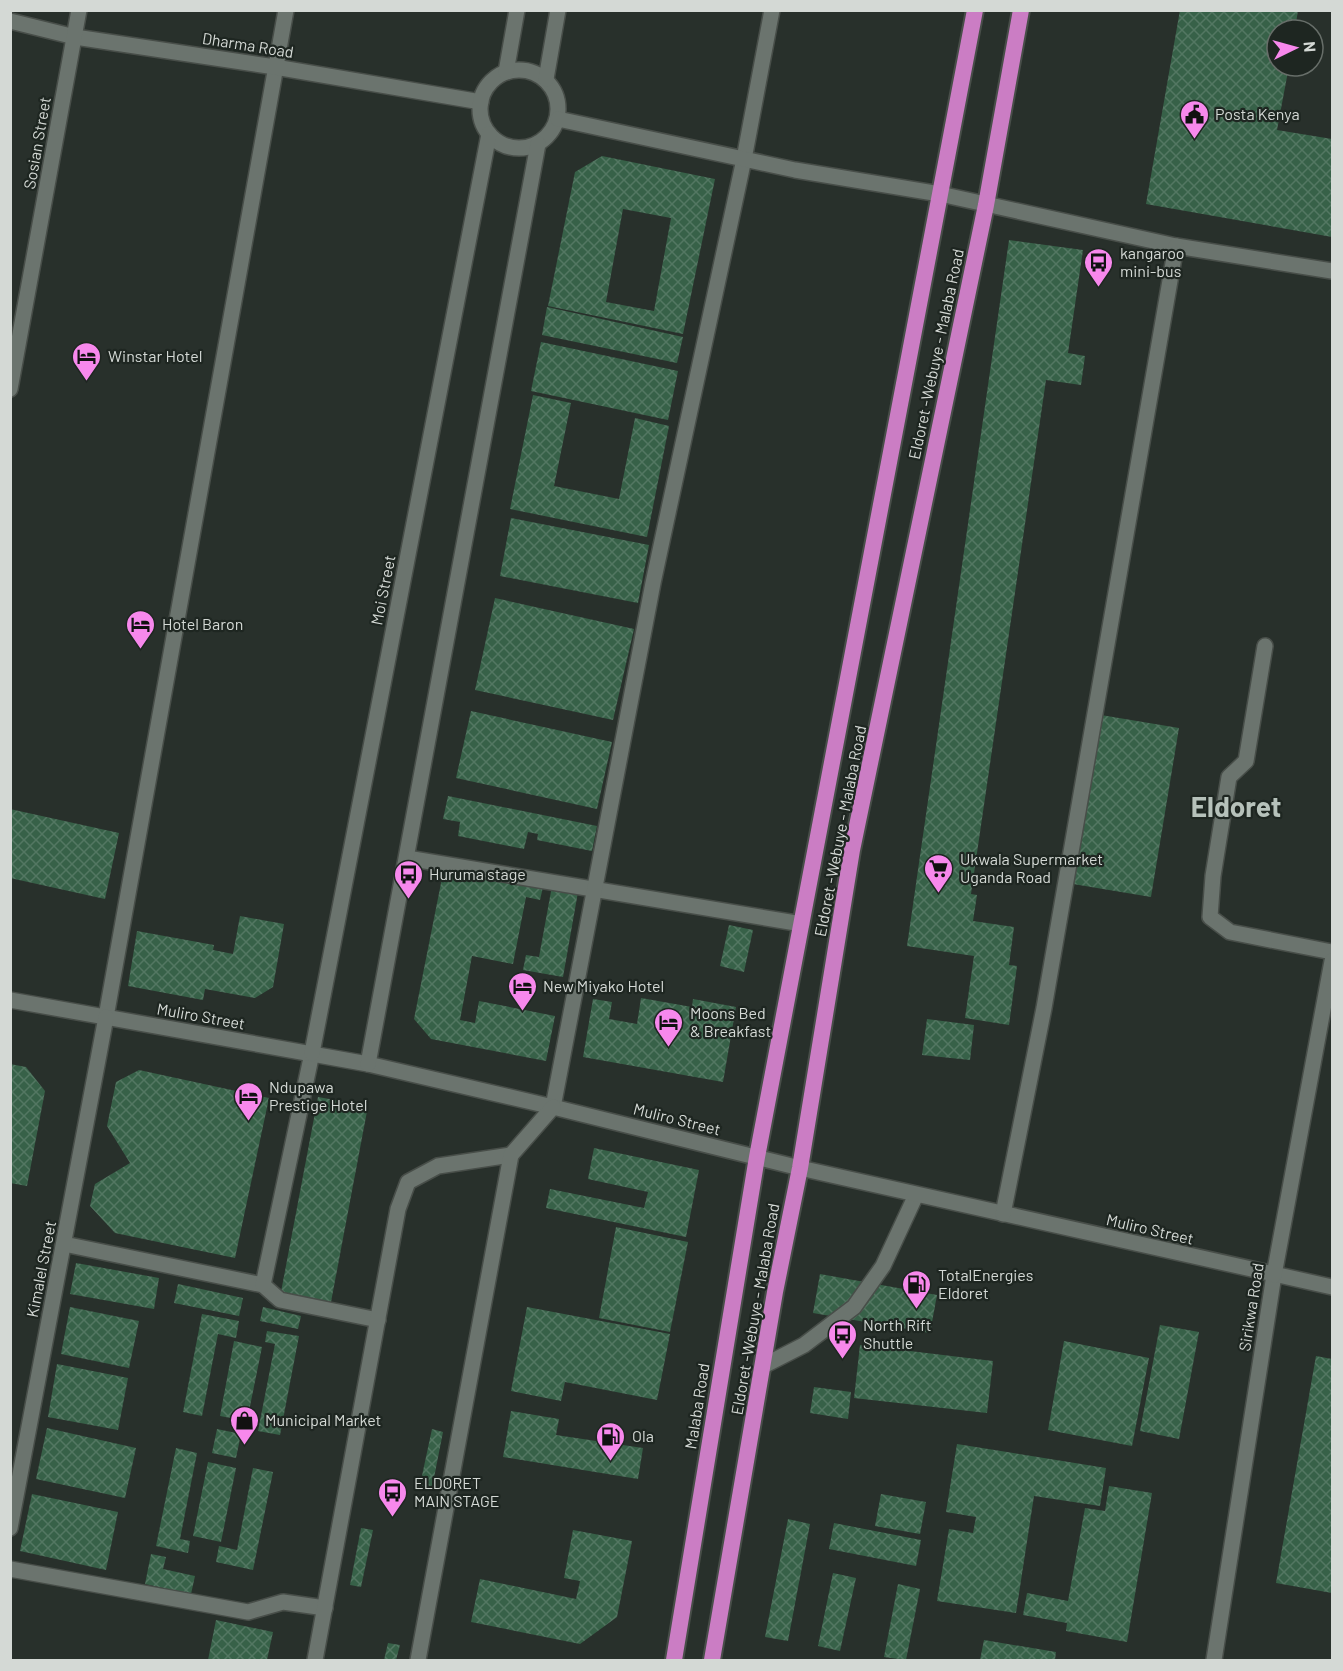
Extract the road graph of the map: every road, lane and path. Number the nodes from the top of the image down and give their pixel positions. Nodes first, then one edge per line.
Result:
1 (80, 10) edge
2 (286, 10) edge
3 (517, 10) edge
4 (558, 10) edge
5 (772, 10) edge
6 (975, 10) edge
7 (1021, 10) edge
8 (10, 21) edge
9 (75, 37) junction
10 (275, 67) junction
11 (506, 72) junction
12 (546, 79) junction
13 (481, 102) junction
14 (558, 119) junction
15 (489, 134) junction
16 (538, 144) junction
17 (744, 159) junction
18 (940, 195) junction
19 (986, 205) junction
20 (1176, 246) junction
21 (1332, 271) edge
22 (10, 389) edge
23 (1265, 646) dead end
24 (407, 858) junction
25 (594, 890) junction
26 (802, 924) junction
27 (1332, 952) edge
28 (1332, 961) edge
29 (10, 1000) edge
30 (106, 1017) junction
31 (312, 1053) junction
32 (368, 1064) junction
33 (553, 1107) junction
34 (511, 1155) junction
35 (757, 1157) junction
36 (800, 1168) junction
37 (916, 1195) junction
38 (1003, 1214) junction
39 (64, 1244) junction
40 (1274, 1275) junction
41 (263, 1285) junction
42 (1332, 1287) edge
43 (378, 1320) junction
44 (763, 1366) junction
45 (10, 1528) edge
46 (10, 1569) edge
47 (325, 1608) junction
48 (315, 1660) edge
49 (418, 1660) edge
50 (674, 1660) edge
51 (712, 1660) edge
52 (1214, 1660) edge

1 - 9 street, Sosian Street
2 - 10 street, Kimalel Street
3 - 11 street
4 - 12 street
5 - 17 street
6 - 18 highway, Eldoret -Webuye - Malaba Road
7 - 19 highway, Eldoret -Webuye - Malaba Road
8 - 9 street, Dharma Road
9 - 10 street, Dharma Road
9 - 22 street, Sosian Street
10 - 13 street, Dharma Road
10 - 30 street, Kimalel Street
11 - 12 street
11 - 13 street
12 - 14 street
13 - 15 street
14 - 16 street
14 - 17 street
15 - 16 street
15 - 31 street, Moi Street
16 - 24 street
17 - 18 street
17 - 25 street
18 - 19 street
18 - 26 highway, Eldoret -Webuye - Malaba Road
19 - 20 street
19 - 36 highway, Eldoret -Webuye - Malaba Road
20 - 21 street
20 - 38 street
23 - 27 street
24 - 25 street
24 - 32 street
25 - 26 street
25 - 33 street
26 - 35 highway, Eldoret -Webuye - Malaba Road
28 - 40 street, Sirikwa Road
29 - 30 street, Muliro Street
30 - 31 street, Muliro Street
30 - 39 street, Kimalel Street
31 - 32 street, Muliro Street
31 - 41 street, Moi Street
32 - 33 street, Muliro Street
33 - 34 street
33 - 35 street, Muliro Street
34 - 43 street
34 - 49 street
35 - 36 street, Muliro Street
35 - 50 highway, Malaba Road
36 - 37 street, Muliro Street
36 - 44 highway, Eldoret -Webuye - Malaba Road
37 - 38 street, Muliro Street
37 - 44 street
38 - 40 street, Muliro Street
39 - 41 street
39 - 45 street, Kimalel Street
40 - 42 street, Muliro Street
40 - 52 street, Sirikwa Road
41 - 43 street
43 - 47 street
44 - 51 highway, Eldoret -Webuye - Malaba Road
46 - 47 street
47 - 48 street

